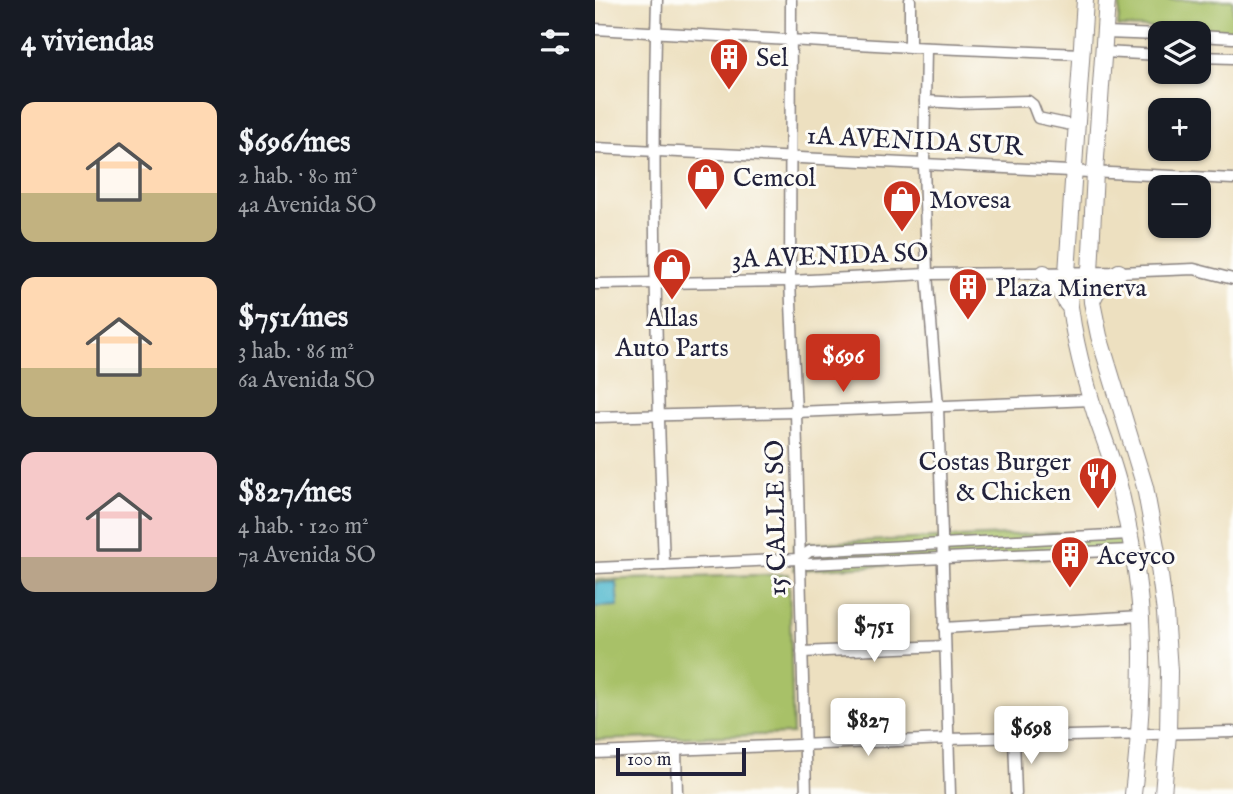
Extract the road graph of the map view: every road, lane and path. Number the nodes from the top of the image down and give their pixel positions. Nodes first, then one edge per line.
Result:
1 (657, 0) edge
2 (792, 0) edge
3 (910, 0) edge
4 (1085, 0) edge
5 (1107, 0) edge
6 (595, 29) edge
7 (1105, 33) junction
8 (656, 34) junction
9 (1148, 35) edge
10 (1227, 38) edge
11 (791, 40) junction
12 (910, 47) junction
13 (926, 48) junction
14 (1104, 52) junction
15 (1081, 54) junction
16 (1148, 54) edge
17 (1211, 58) edge
18 (1219, 58) junction
19 (1233, 58) edge
20 (925, 101) junction
21 (1076, 126) junction
22 (595, 148) edge
23 (655, 151) junction
24 (790, 157) junction
25 (924, 163) junction
26 (1073, 171) junction
27 (1095, 172) junction
28 (1233, 178) edge
29 (1067, 272) junction
30 (1090, 272) junction
31 (1119, 272) junction
32 (1044, 273) junction
33 (927, 274) junction
34 (1233, 279) edge
35 (790, 281) junction
36 (656, 283) junction
37 (595, 284) edge
38 (1092, 302) junction
39 (1070, 311) junction
40 (1091, 401) junction
41 (937, 406) junction
42 (796, 412) junction
43 (658, 415) junction
44 (595, 417) edge
45 (1130, 542) junction
46 (942, 544) junction
47 (799, 559) junction
48 (942, 559) junction
49 (664, 565) junction
50 (595, 568) edge
51 (1141, 616) junction
52 (944, 628) junction
53 (945, 646) junction
54 (802, 652) junction
55 (1233, 732) edge
56 (1168, 734) junction
57 (1140, 736) junction
58 (1014, 738) junction
59 (948, 739) junction
60 (804, 744) junction
61 (676, 750) junction
62 (595, 753) edge
63 (677, 794) edge
64 (806, 794) edge
65 (950, 794) edge
66 (1016, 794) edge
67 (1133, 794) edge
68 (1163, 794) edge

1 - 8 street
2 - 11 street, 15 CALLE SO
3 - 12 street
4 - 15 highway
5 - 7 highway
6 - 8 street
7 - 9 street
7 - 14 highway
8 - 11 street
8 - 23 street
10 - 18 street
11 - 12 street
11 - 24 street, 15 CALLE SO
12 - 13 street
13 - 15 street
13 - 20 street
14 - 16 street
14 - 27 highway
15 - 21 highway
17 - 18 street
18 - 19 street
20 - 21 street
20 - 25 street
21 - 26 highway
22 - 23 street, 1A AVENIDA SUR
23 - 24 street, 1A AVENIDA SUR
23 - 36 street
24 - 25 street, 1A AVENIDA SUR
24 - 35 street, 15 CALLE SO
25 - 26 street, 1A AVENIDA SUR
25 - 33 street
26 - 27 street, 1A AVENIDA SUR
26 - 29 highway
27 - 28 street, 1A AVENIDA SUR
27 - 30 highway
29 - 30 street, 3A AVENIDA SO
29 - 32 street, 3A AVENIDA SO
29 - 39 highway
30 - 31 street, 3A AVENIDA SO
30 - 38 highway
31 - 34 street, 3A AVENIDA SO
31 - 38 highway
32 - 33 street, 3A AVENIDA SO
32 - 39 highway
33 - 35 street, 3A AVENIDA SO
33 - 41 street
35 - 36 street, 3A AVENIDA SO
35 - 42 street, 15 CALLE SO
36 - 37 street, 3A AVENIDA SO
36 - 43 street
38 - 56 highway
39 - 40 highway
40 - 41 street
40 - 45 highway
41 - 42 street
41 - 46 street
42 - 43 street
42 - 47 street, 15 CALLE SO
43 - 44 street
43 - 49 street
45 - 46 street
45 - 48 street
45 - 51 highway
46 - 47 street
46 - 48 street
47 - 48 street
47 - 49 street
47 - 54 street, 15 CALLE SO
48 - 52 street
49 - 50 street
51 - 52 street
51 - 57 highway
52 - 53 street
53 - 54 street
53 - 59 street
54 - 60 street, 15 CALLE SO
55 - 56 street
56 - 57 street
56 - 68 highway
57 - 58 street
57 - 67 highway
58 - 59 street
58 - 66 street
59 - 60 street
59 - 65 street
60 - 61 street
60 - 64 street, 15 CALLE SO
61 - 62 street
61 - 63 street

